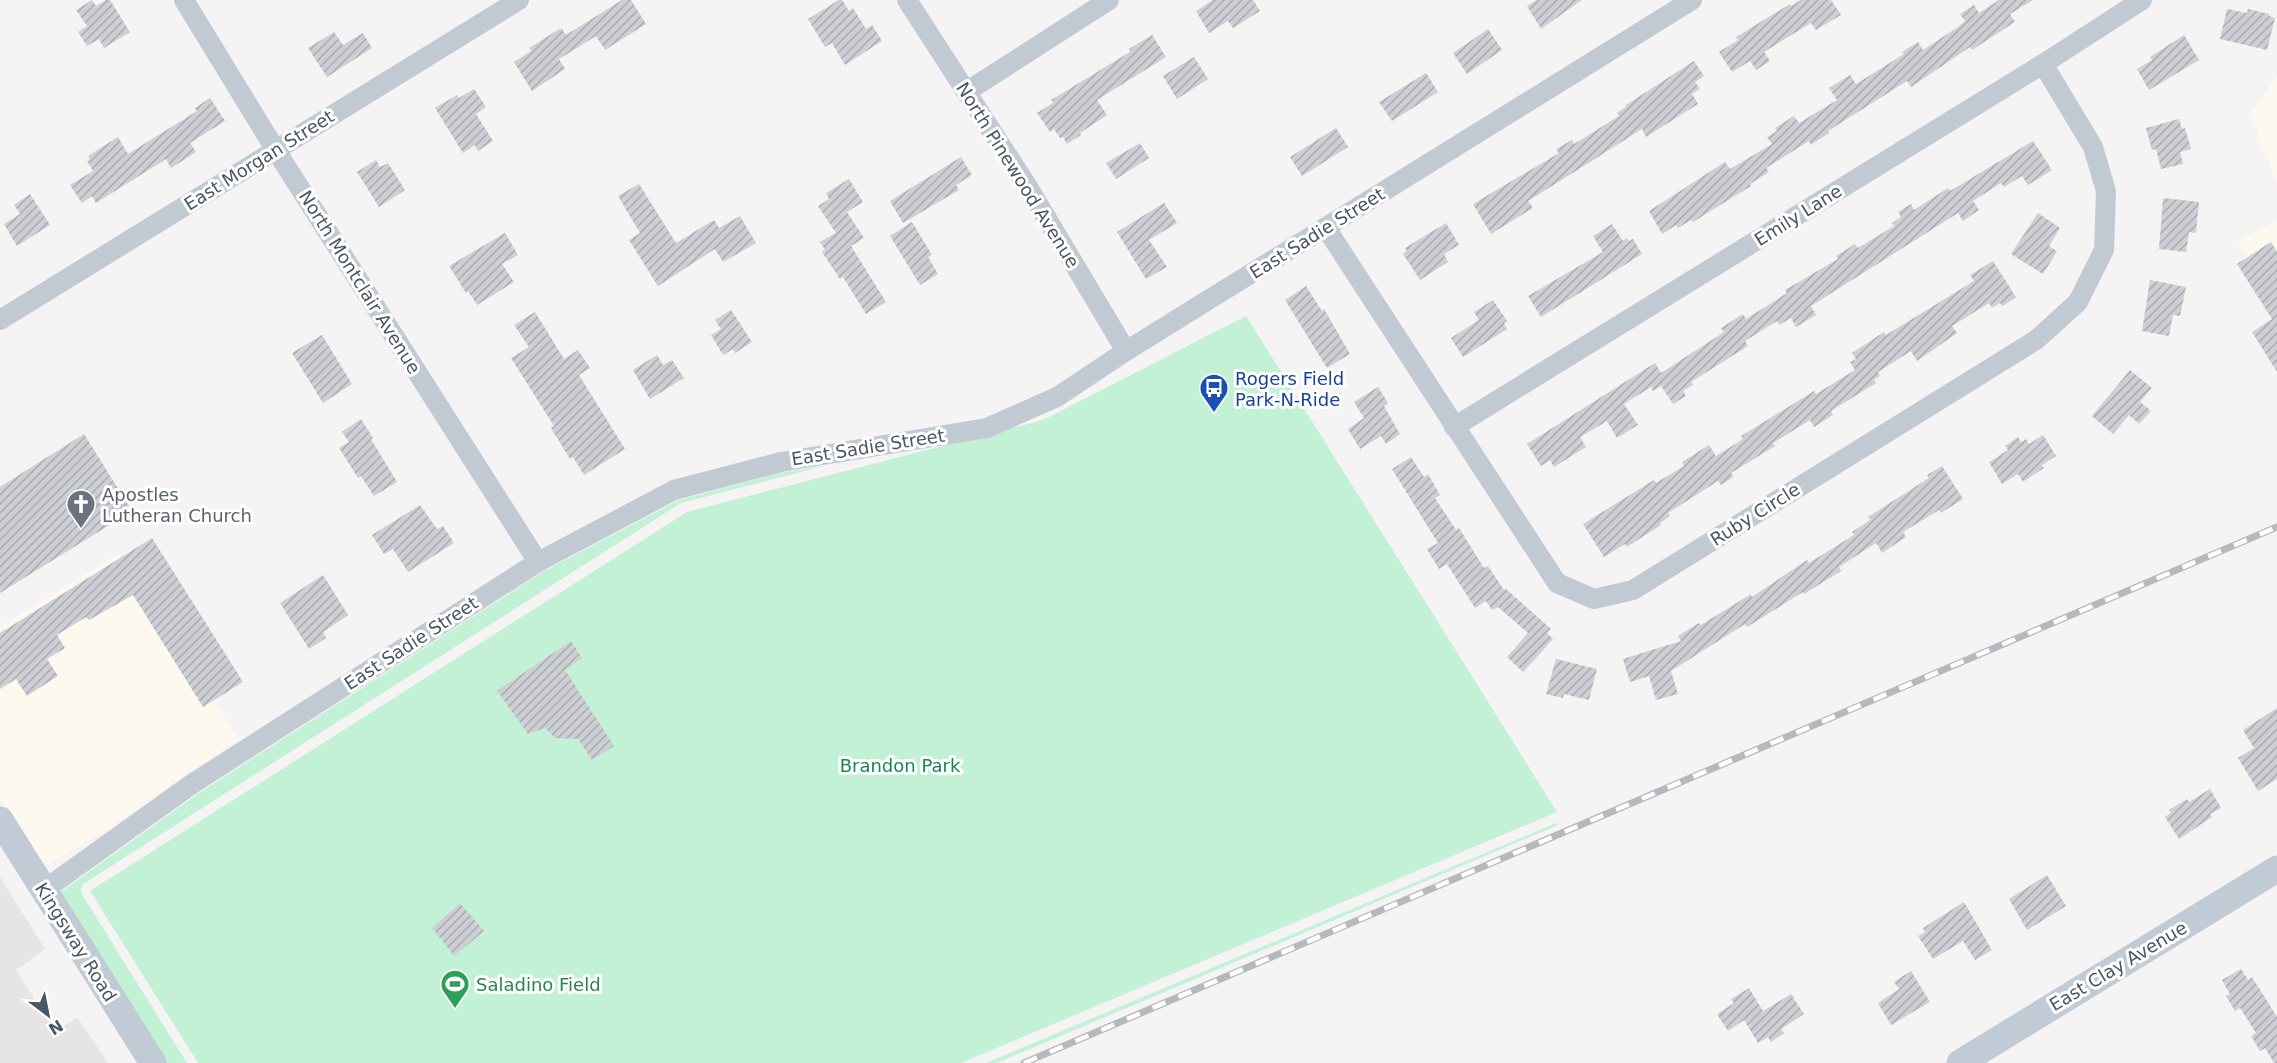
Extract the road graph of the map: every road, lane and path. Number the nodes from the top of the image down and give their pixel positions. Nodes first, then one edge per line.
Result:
1 (184, 0) edge
2 (519, 0) edge
3 (907, 0) edge
4 (1109, 0) edge
5 (1692, 0) edge
6 (2142, 0) edge
7 (2043, 64) junction
8 (966, 92) junction
9 (275, 149) junction
10 (1326, 228) junction
11 (0, 320) edge
12 (1126, 351) junction
13 (1454, 427) junction
14 (538, 562) junction
15 (0, 820) edge
16 (2277, 869) edge
17 (44, 890) junction
18 (153, 1063) edge
19 (1960, 1063) edge

1 - 9 street, North Montclair Avenue
2 - 9 street, East Morgan Street
3 - 8 street, North Pinewood Avenue
4 - 8 street
5 - 10 street, East Sadie Street
6 - 7 street, Emily Lane
7 - 13 street, Emily Lane
7 - 13 street, Ruby Circle
8 - 12 street, North Pinewood Avenue
9 - 11 street, East Morgan Street
9 - 14 street, North Montclair Avenue
10 - 12 street, East Sadie Street
10 - 13 street, Ruby Circle
12 - 14 street, East Sadie Street
14 - 17 street, East Sadie Street
15 - 17 street, Kingsway Road
16 - 19 street, East Clay Avenue
17 - 18 street, Kingsway Road

